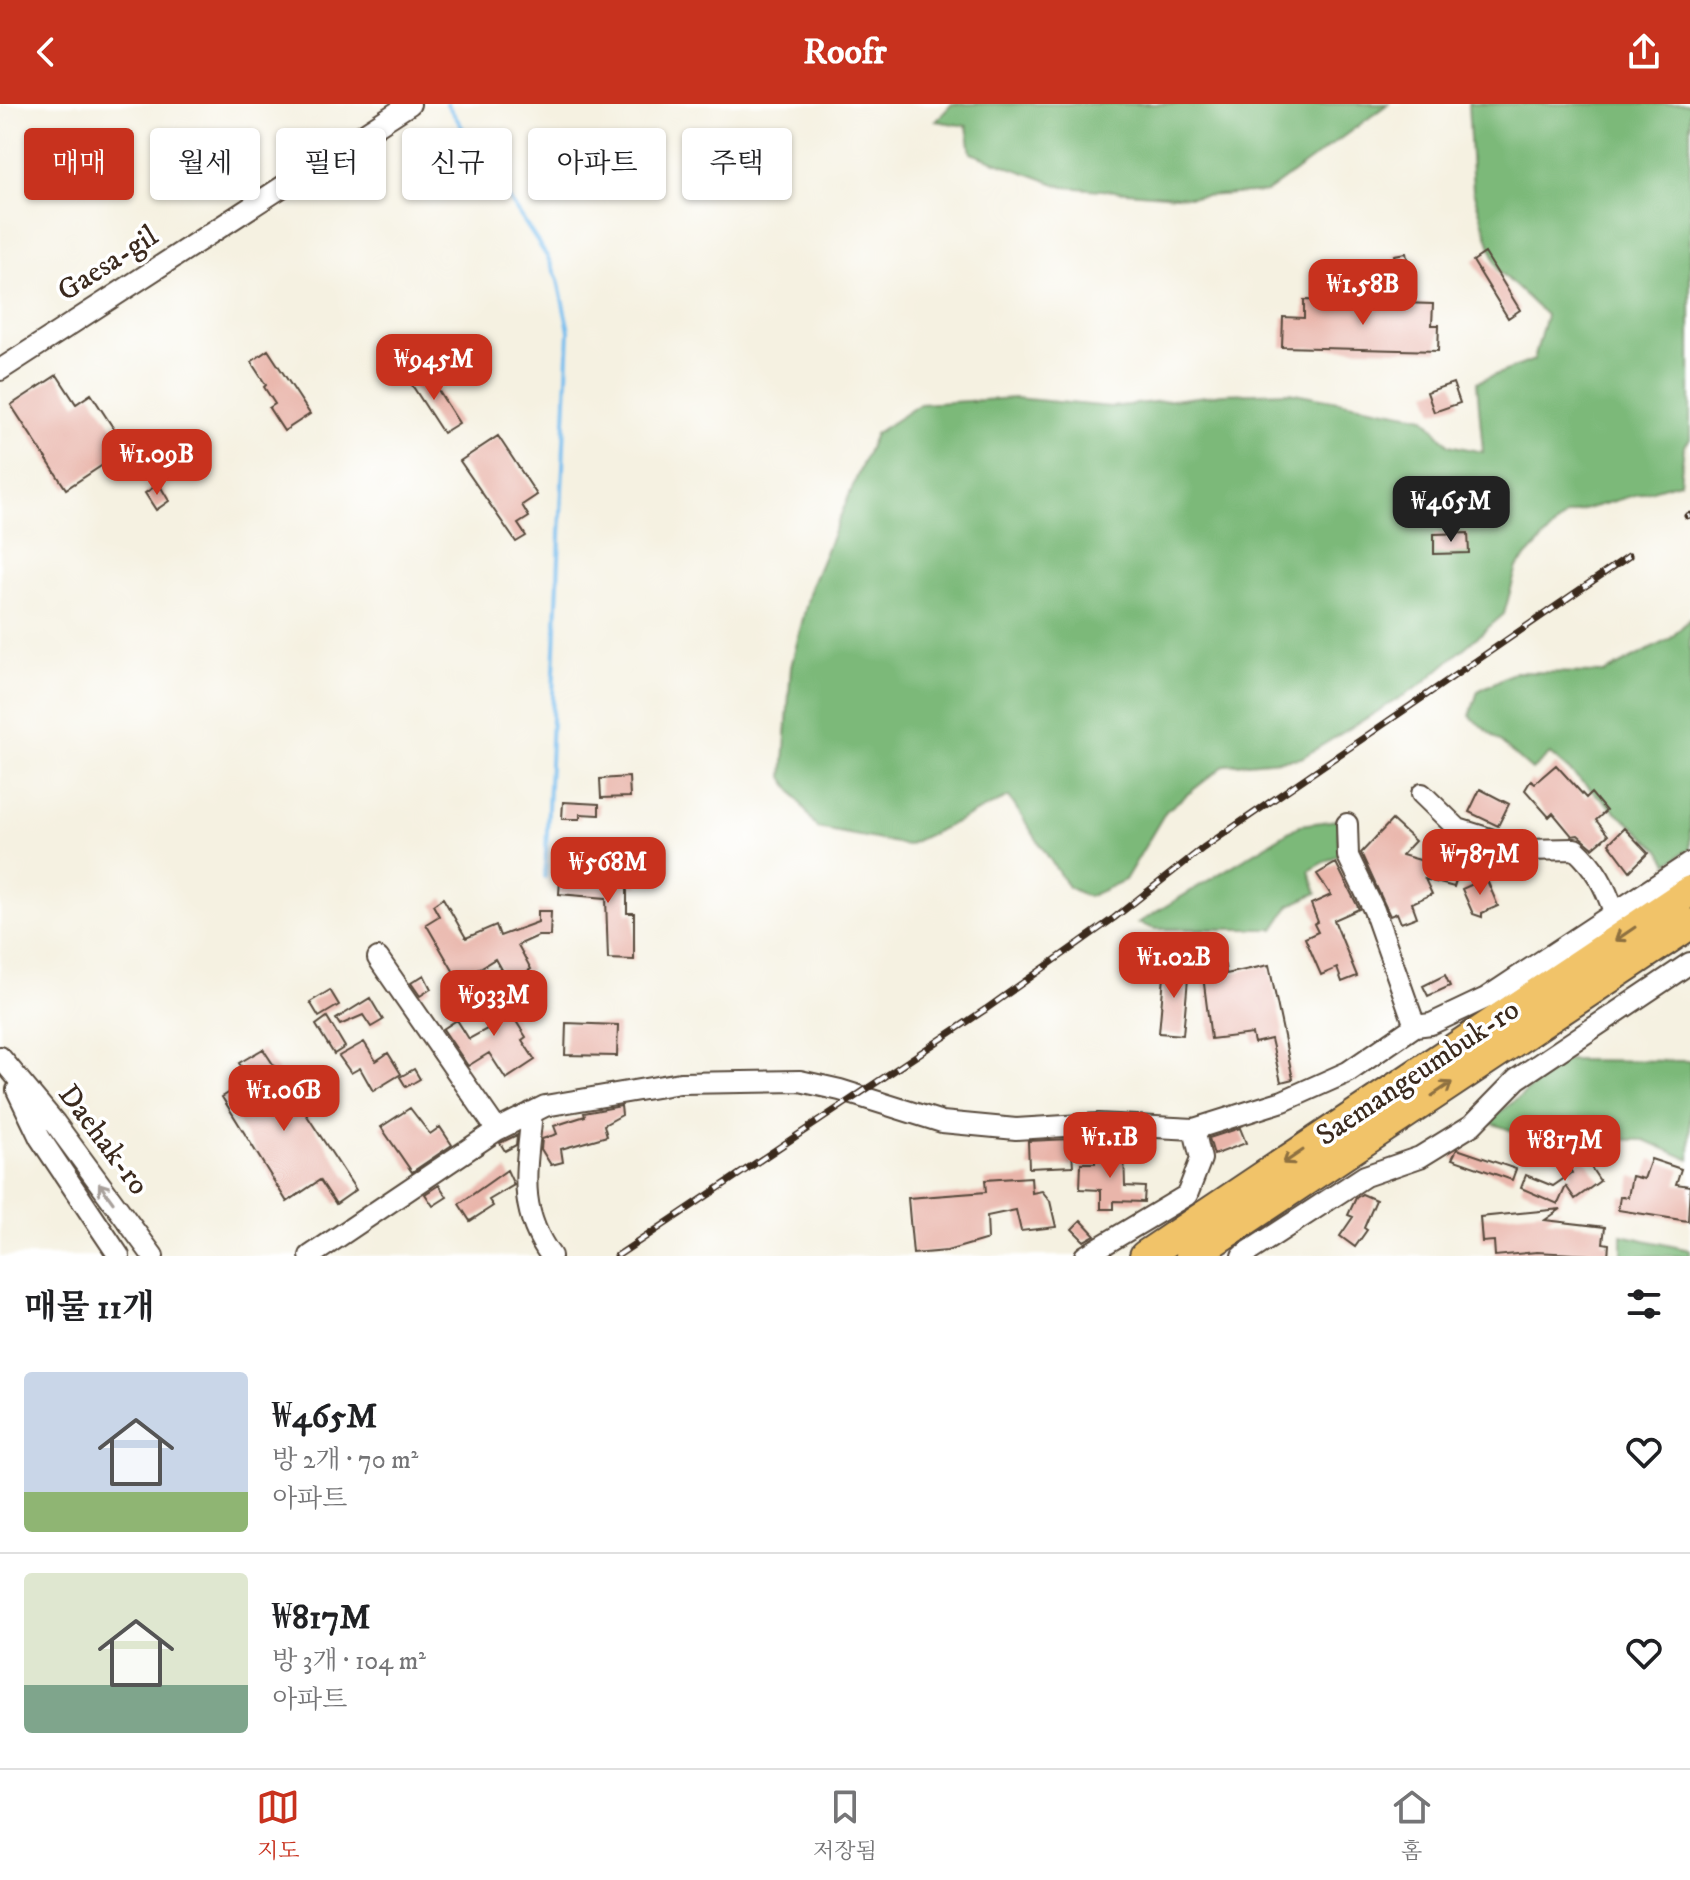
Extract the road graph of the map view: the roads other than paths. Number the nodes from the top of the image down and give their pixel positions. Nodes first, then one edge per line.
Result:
1 (410, 104) edge
2 (0, 370) edge
3 (1422, 794) dead end
4 (1347, 824) dead end
5 (1690, 863) edge
6 (1690, 891) edge
7 (1614, 912) junction
8 (1690, 924) edge
9 (378, 958) dead end
10 (1690, 963) edge
11 (1415, 1026) junction
12 (1, 1059) edge
13 (532, 1112) junction
14 (1194, 1129) junction
15 (497, 1130) junction
16 (119, 1256) edge
17 (153, 1256) edge
18 (310, 1256) edge
19 (551, 1256) edge
20 (1085, 1256) edge
21 (1145, 1256) edge
22 (1191, 1256) edge
23 (1242, 1256) edge

1 - 2 street, Gaesa-gil
3 - 7 street
4 - 11 street
5 - 7 street
6 -> 21 highway, Saemangeumbuk-ro
7 - 11 street
22 -> 8 highway, Saemangeumbuk-ro
9 - 15 street
10 - 23 street
11 - 14 street
12 - 16 street, Daehak-ro
17 -> 12 street, Daehak-ro
13 - 14 street
13 - 15 street
13 - 19 street
14 - 20 street
15 - 18 street

